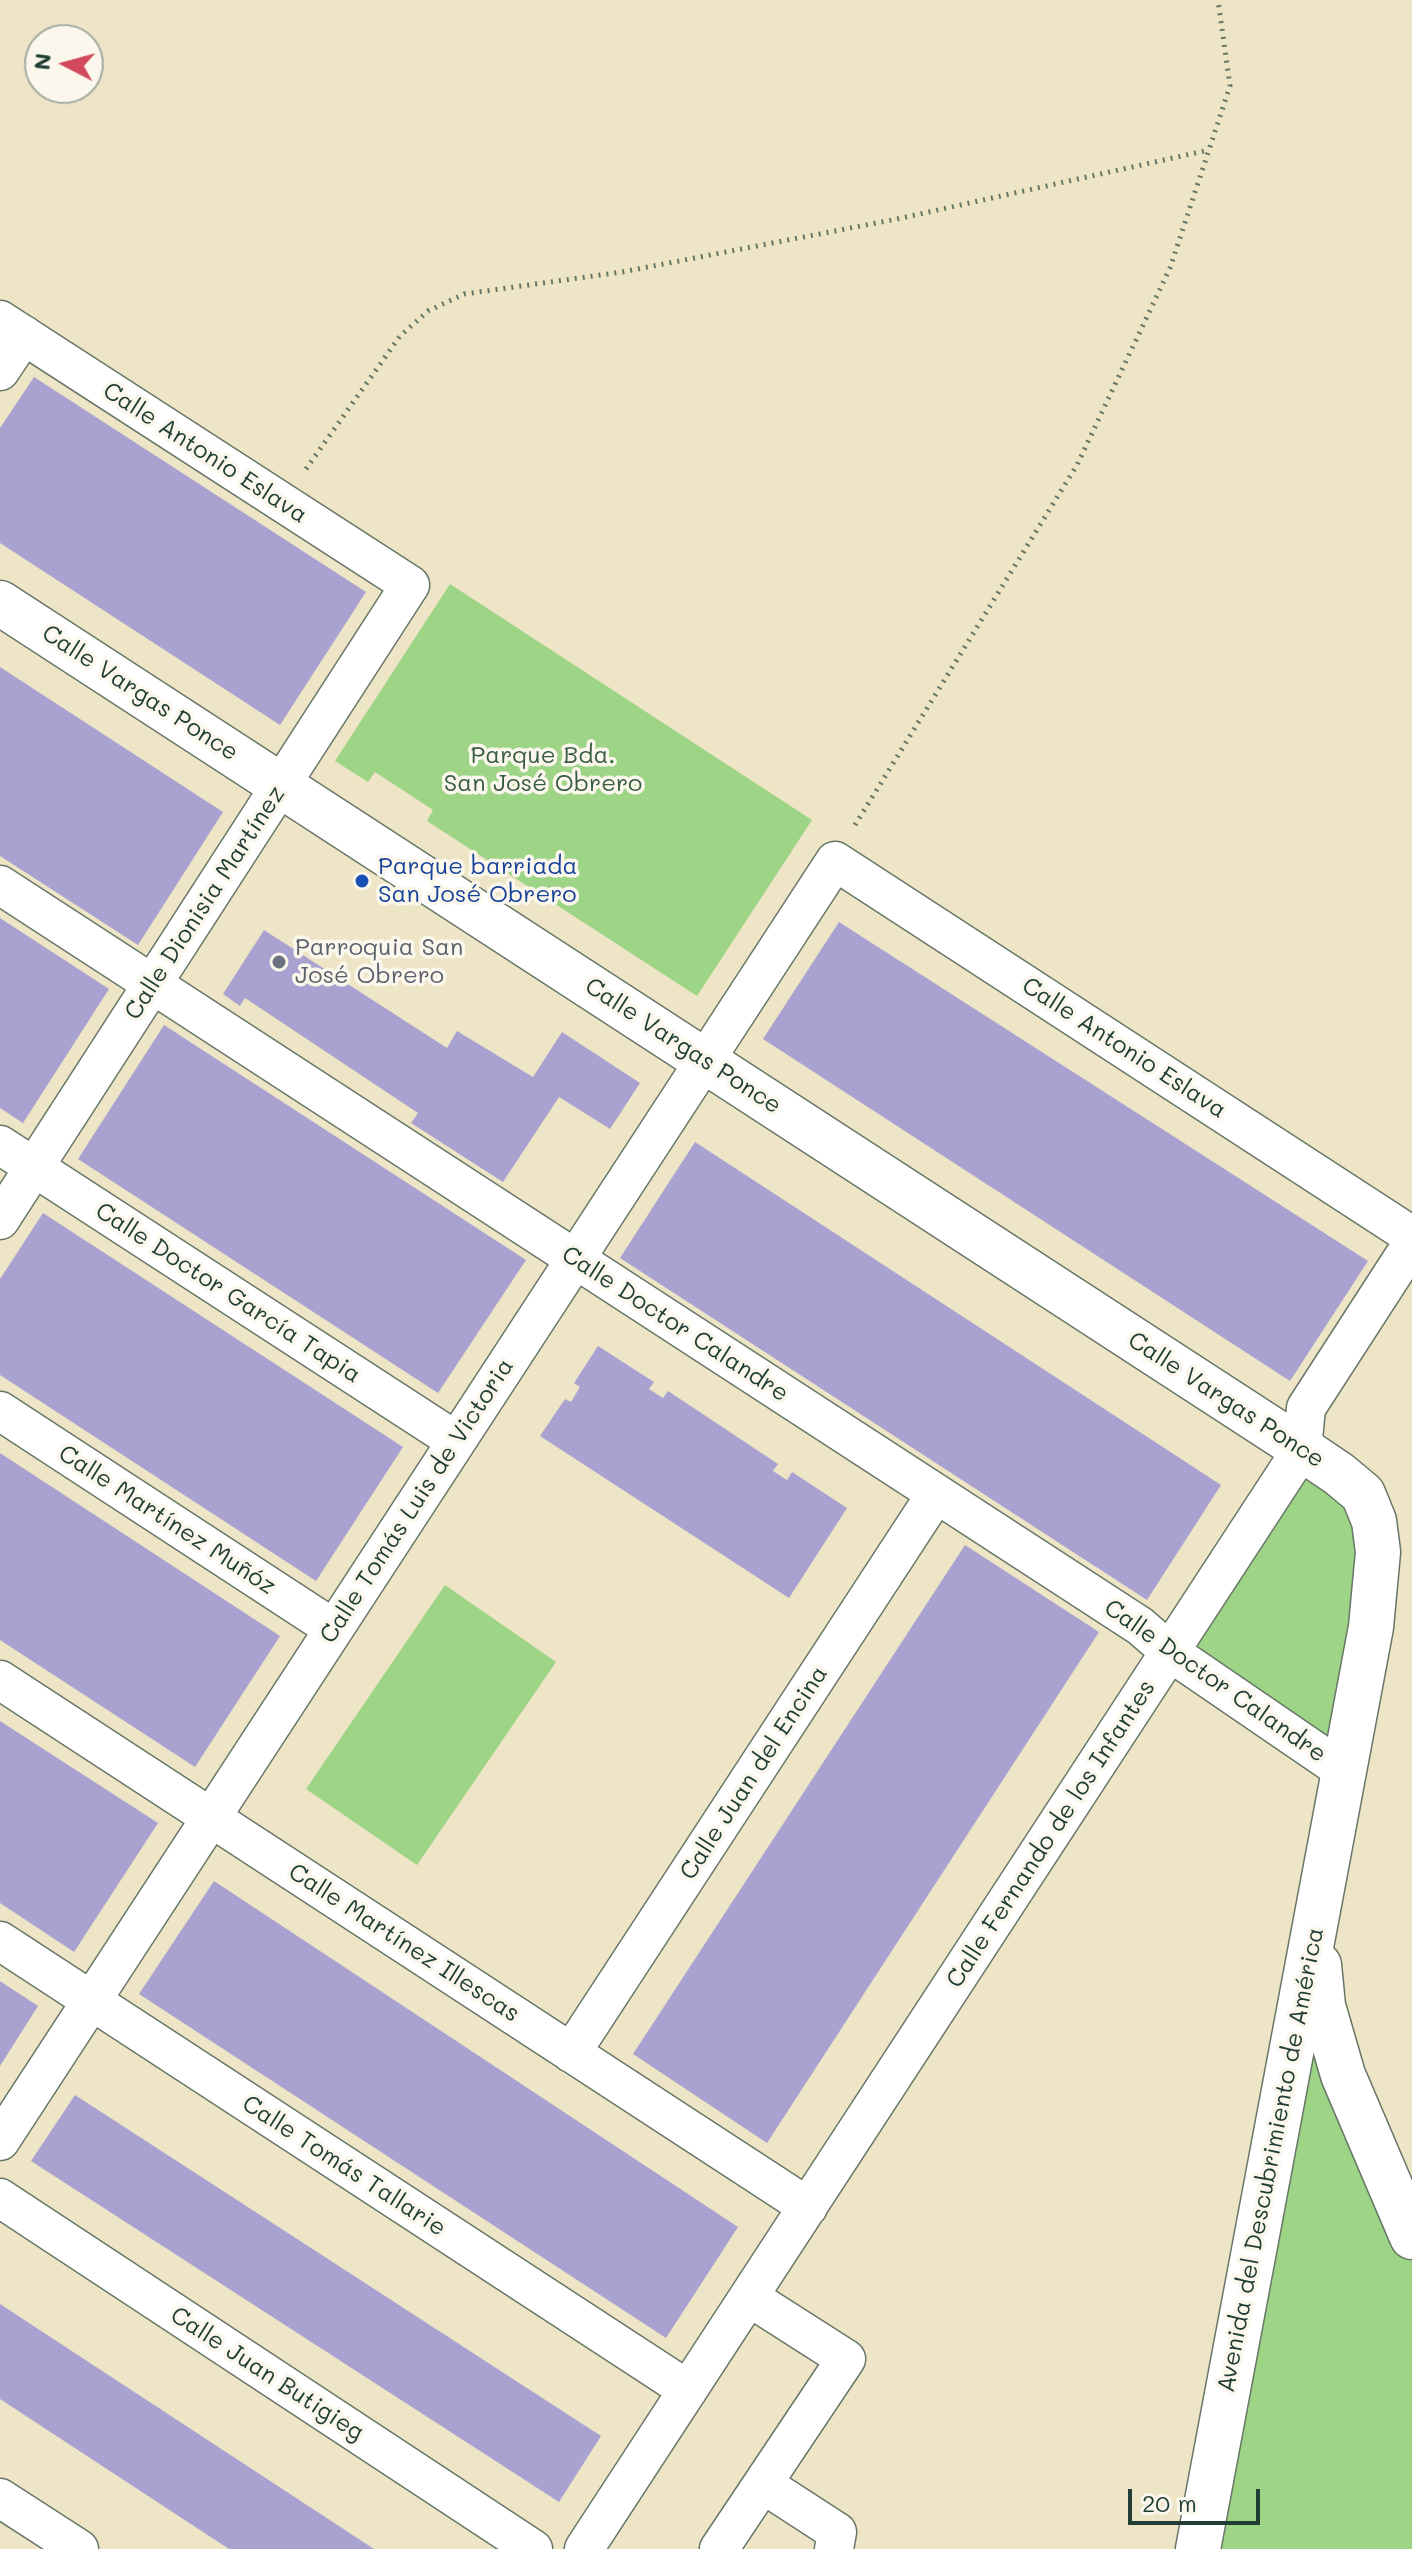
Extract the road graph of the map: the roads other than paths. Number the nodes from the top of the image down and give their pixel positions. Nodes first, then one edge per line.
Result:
1 (12, 328) edge
2 (0, 371) edge
3 (410, 585) joint
4 (0, 603) edge
5 (281, 785) junction
6 (835, 861) joint
7 (0, 885) edge
8 (152, 984) junction
9 (704, 1060) junction
10 (0, 1145) edge
11 (34, 1167) junction
12 (0, 1220) edge
13 (1412, 1236) edge
14 (1412, 1244) edge
15 (575, 1259) junction
16 (0, 1411) edge
17 (456, 1441) junction
18 (1302, 1449) junction
19 (936, 1494) junction
20 (1363, 1494) joint
21 (334, 1629) junction
22 (1170, 1652) junction
23 (0, 1680) edge
24 (1344, 1771) junction
25 (212, 1817) junction
26 (0, 1941) edge
27 (91, 2002) junction
28 (571, 2053) junction
29 (0, 2141) edge
30 (0, 2198) edge
31 (808, 2207) junction
32 (1412, 2237) edge
33 (749, 2297) junction
34 (688, 2390) junction
35 (763, 2484) junction
36 (0, 2498) edge
37 (79, 2549) edge
38 (533, 2549) edge
39 (584, 2549) edge
40 (719, 2549) edge
41 (834, 2549) edge
42 (1198, 2549) edge

1 - 2 street
1 - 3 street, Calle Antonio Eslava
3 - 5 street, Calle Dionisia Martínez
4 - 5 street, Calle Vargas Ponce
5 - 8 street, Calle Dionisia Martínez
5 - 9 street, Calle Vargas Ponce
6 - 9 street, Calle Tomás Luis de Victoria
6 - 13 street, Calle Antonio Eslava
7 - 8 street, Calle Doctor Calandre
8 - 11 street, Calle Dionisia Martínez
8 - 15 street, Calle Doctor Calandre
9 - 15 street, Calle Tomás Luis de Victoria
9 - 18 street, Calle Vargas Ponce
10 - 11 street, Calle Doctor García Tapia
11 - 12 street, Calle Dionisia Martínez
11 - 17 street, Calle Doctor García Tapia
14 - 18 street, Calle Fernando de los Infantes
15 - 17 street, Calle Tomás Luis de Victoria
15 - 19 street, Calle Doctor Calandre
16 - 21 street, Calle Martínez Muñóz
17 - 21 street, Calle Tomás Luis de Victoria
18 - 20 street, Calle Vargas Ponce
18 - 22 street, Calle Fernando de los Infantes
19 - 22 street, Calle Doctor Calandre
19 - 28 street, Calle Juan del Encina
20 - 24 street, Avenida del Descubrimiento de América
21 - 25 street, Calle Tomás Luis de Victoria
22 - 24 street, Calle Doctor Calandre
22 - 31 street, Calle Fernando de los Infantes
23 - 25 street, Calle Martínez Illescas
24 - 32 street, Avenida del Descubrimiento de América
24 - 42 street, Avenida del Descubrimiento de América
25 - 27 street, Calle Tomás Luis de Victoria
25 - 28 street, Calle Martínez Illescas
26 - 27 street, Calle Tomás Tallarie
27 - 29 street, Calle Tomás Luis de Victoria
27 - 34 street, Calle Tomás Tallarie
28 - 31 street, Calle Martínez Illescas
30 - 38 street, Calle Juan Butigieg
31 - 33 street, Calle Fernando de los Infantes
33 - 34 street, Calle Fernando de los Infantes
33 - 35 street
34 - 39 street, Calle Fernando de los Infantes
35 - 40 street
35 - 41 street
36 - 37 street

